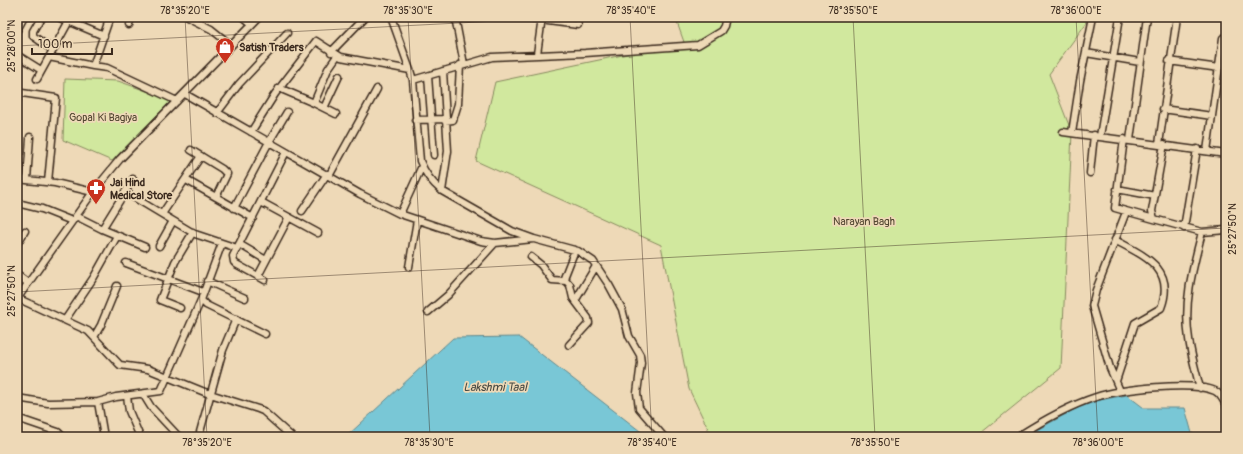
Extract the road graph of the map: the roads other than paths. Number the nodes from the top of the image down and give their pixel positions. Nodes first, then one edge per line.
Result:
1 (24, 17) edge
2 (41, 17) edge
3 (59, 17) edge
4 (110, 17) edge
5 (132, 17) edge
6 (187, 17) edge
7 (244, 17) edge
8 (259, 17) edge
9 (365, 17) edge
10 (390, 17) edge
11 (465, 17) edge
12 (518, 17) edge
13 (726, 17) edge
14 (1093, 17) edge
15 (1120, 17) edge
16 (1147, 17) edge
17 (1176, 17) edge
18 (456, 18) edge
19 (542, 19) edge
20 (73, 20) edge
21 (252, 24) junction
22 (129, 25) dead end
23 (578, 25) dead end
24 (17, 30) edge
25 (287, 34) dead end
26 (104, 36) junction
27 (1223, 38) dead end
28 (231, 45) junction
29 (53, 50) junction
30 (1086, 53) junction
31 (334, 54) junction
32 (537, 54) junction
33 (17, 55) edge
34 (49, 57) junction
35 (1113, 58) junction
36 (1169, 61) junction
37 (1140, 62) junction
38 (462, 64) junction
39 (93, 66) junction
40 (1218, 68) junction
41 (41, 70) junction
42 (410, 70) junction
43 (443, 71) junction
44 (339, 76) dead end
45 (428, 76) junction
46 (37, 78) dead end
47 (413, 80) junction
48 (279, 88) junction
49 (377, 89) dead end
50 (185, 94) junction
51 (17, 101) edge
52 (177, 101) junction
53 (314, 103) junction
54 (324, 108) junction
55 (1163, 109) junction
56 (287, 112) dead end
57 (218, 113) junction
58 (336, 114) dead end
59 (1212, 116) junction
60 (431, 119) junction
61 (415, 120) junction
62 (445, 120) junction
63 (251, 132) junction
64 (1062, 132) dead end
65 (1072, 133) junction
66 (1097, 135) junction
67 (30, 137) dead end
68 (1127, 139) junction
69 (268, 142) junction
70 (1161, 144) junction
71 (1197, 149) junction
72 (191, 150) dead end
73 (1207, 151) junction
74 (286, 152) junction
75 (1226, 154) edge
76 (200, 156) junction
77 (434, 156) dead end
78 (422, 166) junction
79 (1090, 173) dead end
80 (328, 175) junction
81 (17, 179) edge
82 (133, 179) dead end
83 (27, 180) junction
84 (186, 180) junction
85 (48, 182) junction
86 (1117, 189) junction
87 (442, 191) junction
88 (93, 192) junction
89 (125, 192) junction
90 (1155, 196) junction
91 (216, 197) junction
92 (261, 202) junction
93 (17, 203) edge
94 (234, 208) junction
95 (302, 211) dead end
96 (1126, 212) junction
97 (162, 214) junction
98 (400, 214) junction
99 (289, 217) junction
100 (74, 218) junction
101 (253, 218) junction
102 (1154, 219) junction
103 (417, 220) junction
104 (173, 221) junction
105 (1184, 228) junction
106 (102, 229) junction
107 (1226, 230) edge
108 (25, 231) dead end
109 (192, 232) junction
110 (1202, 232) junction
111 (318, 233) dead end
112 (117, 236) junction
113 (534, 239) junction
114 (1115, 240) junction
115 (495, 242) junction
116 (222, 243) junction
117 (17, 244) edge
118 (159, 246) dead end
119 (238, 246) junction
120 (144, 247) dead end
121 (575, 250) junction
122 (531, 257) dead end
123 (266, 260) junction
124 (126, 263) dead end
125 (596, 266) junction
126 (409, 267) dead end
127 (17, 275) edge
128 (258, 276) junction
129 (169, 279) junction
130 (265, 280) dead end
131 (207, 281) junction
132 (566, 281) junction
133 (28, 283) junction
134 (116, 286) dead end
135 (203, 292) junction
136 (18, 296) edge
137 (245, 298) dead end
138 (201, 300) junction
139 (575, 301) junction
140 (180, 308) dead end
141 (428, 312) dead end
142 (236, 319) junction
143 (65, 320) junction
144 (265, 334) dead end
145 (94, 337) junction
146 (569, 344) dead end
147 (168, 378) junction
148 (1116, 380) junction
149 (1200, 388) junction
150 (1120, 391) junction
151 (144, 394) junction
152 (210, 394) junction
153 (127, 396) junction
154 (17, 398) edge
155 (98, 402) junction
156 (1226, 405) edge
157 (17, 418) edge
158 (200, 432) dead end
159 (63, 437) edge
160 (104, 437) edge
161 (140, 437) edge
162 (179, 437) edge
163 (292, 437) edge
164 (664, 437) edge
165 (1017, 437) edge

1 - 24 street
2 - 29 street
3 - 20 street
4 - 26 street
5 - 22 street
6 - 28 street
7 - 21 street
8 - 21 street
9 - 31 street
10 - 42 street
11 - 18 street
12 - 19 street
13 - 32 street
14 - 30 street
15 - 35 street
16 - 37 street
17 - 36 street
18 - 38 street
19 - 23 street
19 - 32 street
20 - 26 street
20 - 29 street
21 - 28 street
25 - 57 street
26 - 39 street
27 - 40 street
28 - 50 street
29 - 34 street
30 - 35 street
30 - 65 street
31 - 42 street
31 - 48 street
31 - 53 street
32 - 38 street
33 - 41 street
34 - 39 street
34 - 41 street
35 - 37 street
35 - 66 street
36 - 40 street
36 - 55 street
37 - 68 street
38 - 43 street
38 - 62 street
39 - 52 street
40 - 59 street
41 - 46 street
42 - 47 street
43 - 45 street
43 - 62 street
44 - 54 street
45 - 47 street
45 - 60 street
47 - 61 street
48 - 53 street
48 - 63 street
49 - 80 street
50 - 52 street
50 - 57 street
51 - 85 street
52 - 88 street
53 - 54 street
54 - 58 street
55 - 59 street
55 - 70 street
56 - 69 street
57 - 63 street
59 - 73 street
60 - 61 street
60 - 62 street
60 - 77 street
61 - 78 street
62 - 87 street
63 - 69 street
64 - 65 street
65 - 66 street
66 - 68 street
66 - 79 street
67 - 83 street
68 - 70 street
68 - 86 street
69 - 74 street
69 - 94 street
70 - 71 street
70 - 90 street
71 - 73 street
71 - 105 street
72 - 76 street
73 - 75 street
74 - 80 street
74 - 92 street
76 - 84 street
76 - 91 street
78 - 87 street
78 - 98 street
80 - 95 street
80 - 98 street
81 - 83 street
82 - 89 street
83 - 85 street
84 - 91 street
84 - 97 street
85 - 88 street
86 - 90 street
86 - 96 street
87 - 113 street
88 - 100 street
89 - 97 street
89 - 106 street
90 - 102 street
91 - 94 street
92 - 99 street
92 - 101 street
93 - 100 street
94 - 101 street
96 - 102 street
96 - 114 street
97 - 104 street
98 - 103 street
99 - 111 street
99 - 123 street
100 - 106 street
100 - 133 street
101 - 119 street
102 - 105 street
103 - 115 street
103 - 126 street
104 - 109 street
104 - 118 street
105 - 110 street
106 - 112 street
107 - 110 street
108 - 117 street
109 - 116 street
109 - 129 street
110 - 149 street
112 - 120 street
112 - 143 street
113 - 115 street
113 - 121 street
114 - 148 street
114 - 148 street
115 - 141 street
116 - 119 street
116 - 131 street
119 - 123 street
119 - 128 street
121 - 125 street
121 - 132 street
122 - 132 street
123 - 128 street
124 - 129 street
125 - 139 street
125 - 164 street
127 - 133 street
128 - 130 street
129 - 135 street
129 - 140 street
131 - 135 street
131 - 137 street
132 - 139 street
133 - 136 street
134 - 145 street
135 - 138 street
136 - 143 street
138 - 142 street
138 - 147 street
139 - 146 street
142 - 144 street
142 - 152 street
143 - 145 street
145 - 147 street
147 - 151 street
147 - 152 street
148 - 150 street
149 - 150 street
149 - 156 street
150 - 165 street
151 - 153 street
151 - 162 street
152 - 158 street
152 - 163 street
153 - 155 street
153 - 161 street
154 - 155 street
155 - 160 street
157 - 159 street

